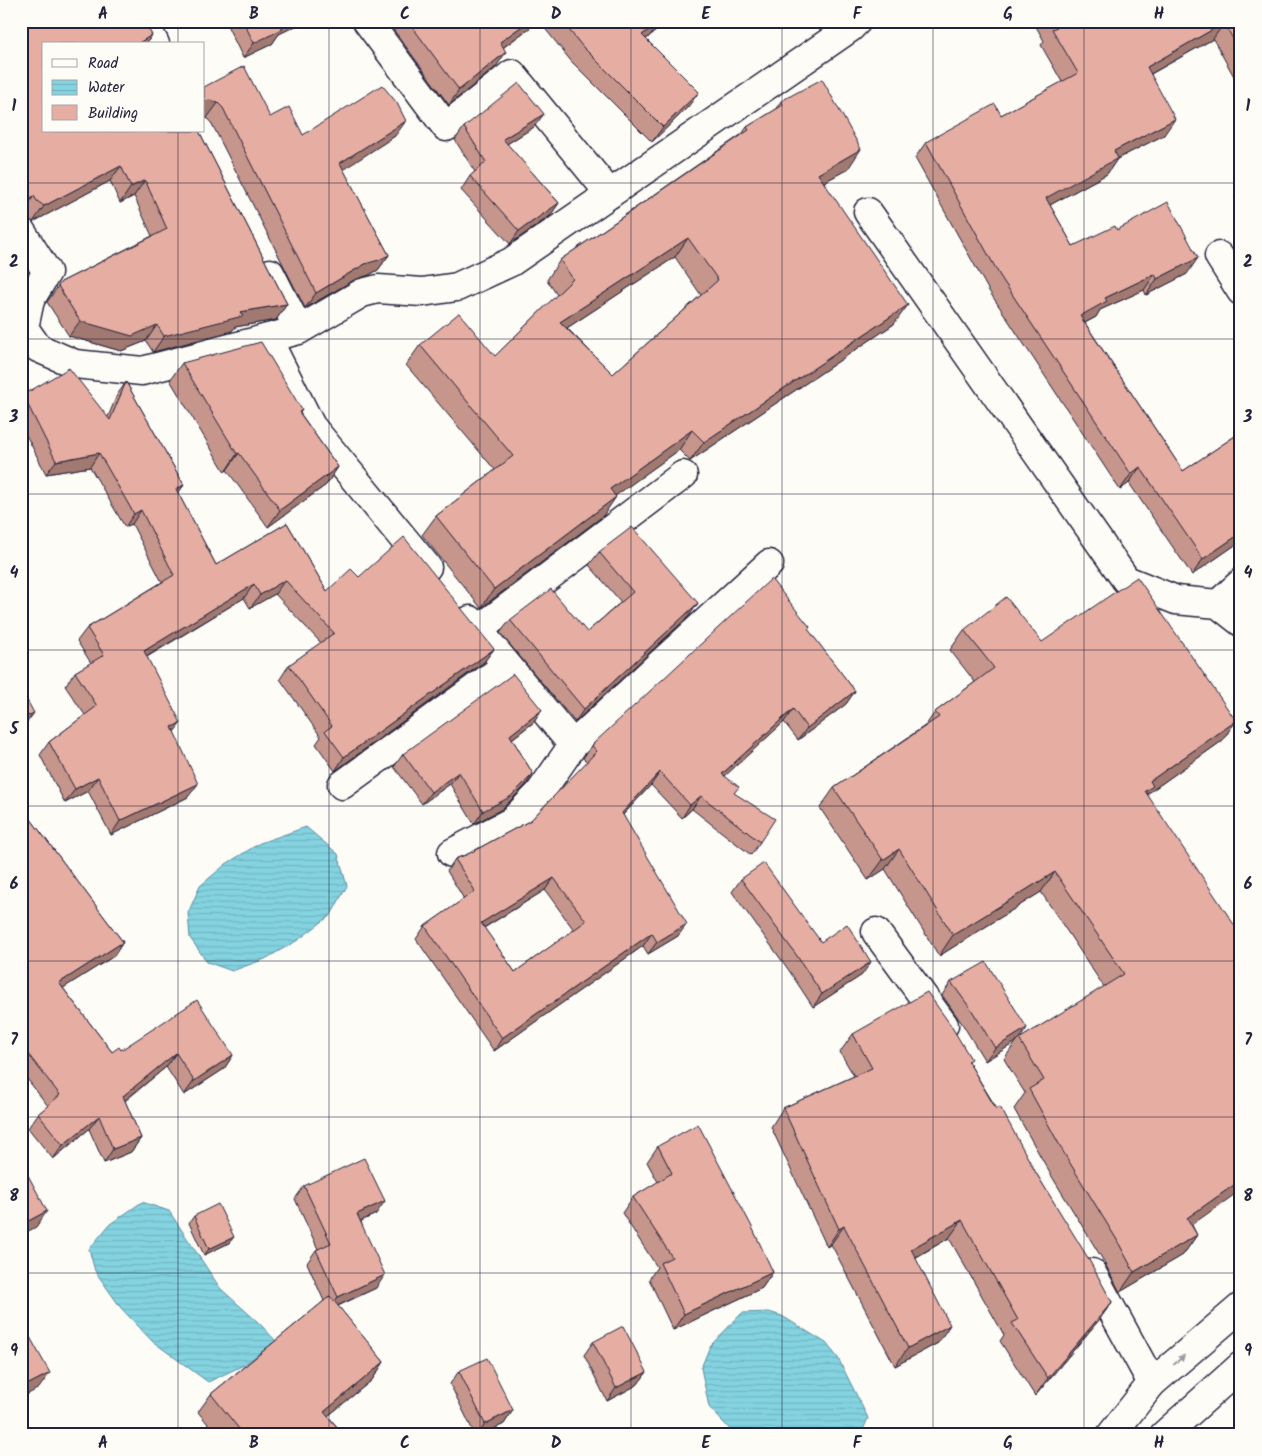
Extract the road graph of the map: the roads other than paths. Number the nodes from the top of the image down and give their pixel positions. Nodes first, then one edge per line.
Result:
1 (143, 21) edge
2 (367, 21) edge
3 (857, 21) edge
4 (154, 42) edge
5 (610, 194) junction
6 (868, 212) dead end
7 (21, 231) edge
8 (259, 251) edge
9 (1219, 256) dead end
10 (1241, 291) edge
11 (26, 302) edge
12 (298, 330) junction
13 (267, 338) junction
14 (683, 475) dead end
15 (770, 564) dead end
16 (1241, 583) edge
17 (1218, 604) junction
18 (1241, 622) edge
19 (478, 630) junction
20 (507, 665) junction
21 (573, 745) junction
22 (342, 785) dead end
23 (452, 853) dead end
24 (876, 932) dead end
25 (959, 1049) edge
26 (1079, 1251) edge
27 (1241, 1307) edge
28 (1241, 1366) edge
29 (1152, 1383) junction
30 (1112, 1435) edge
31 (1164, 1435) edge

1 - 4 main road
2 - 5 main road
3 - 5 main road
5 - 12 main road
6 - 17 main road
7 - 11 main road
8 - 12 main road
9 - 10 main road
11 - 13 main road
12 - 13 main road
13 - 19 main road
14 - 19 main road
15 - 21 main road
16 - 17 main road
17 - 18 main road
19 - 20 main road
20 - 21 main road
20 - 22 main road
21 - 23 main road
24 - 25 main road
26 - 29 main road
29 -> 27 main road
28 - 31 main road
29 - 30 main road

